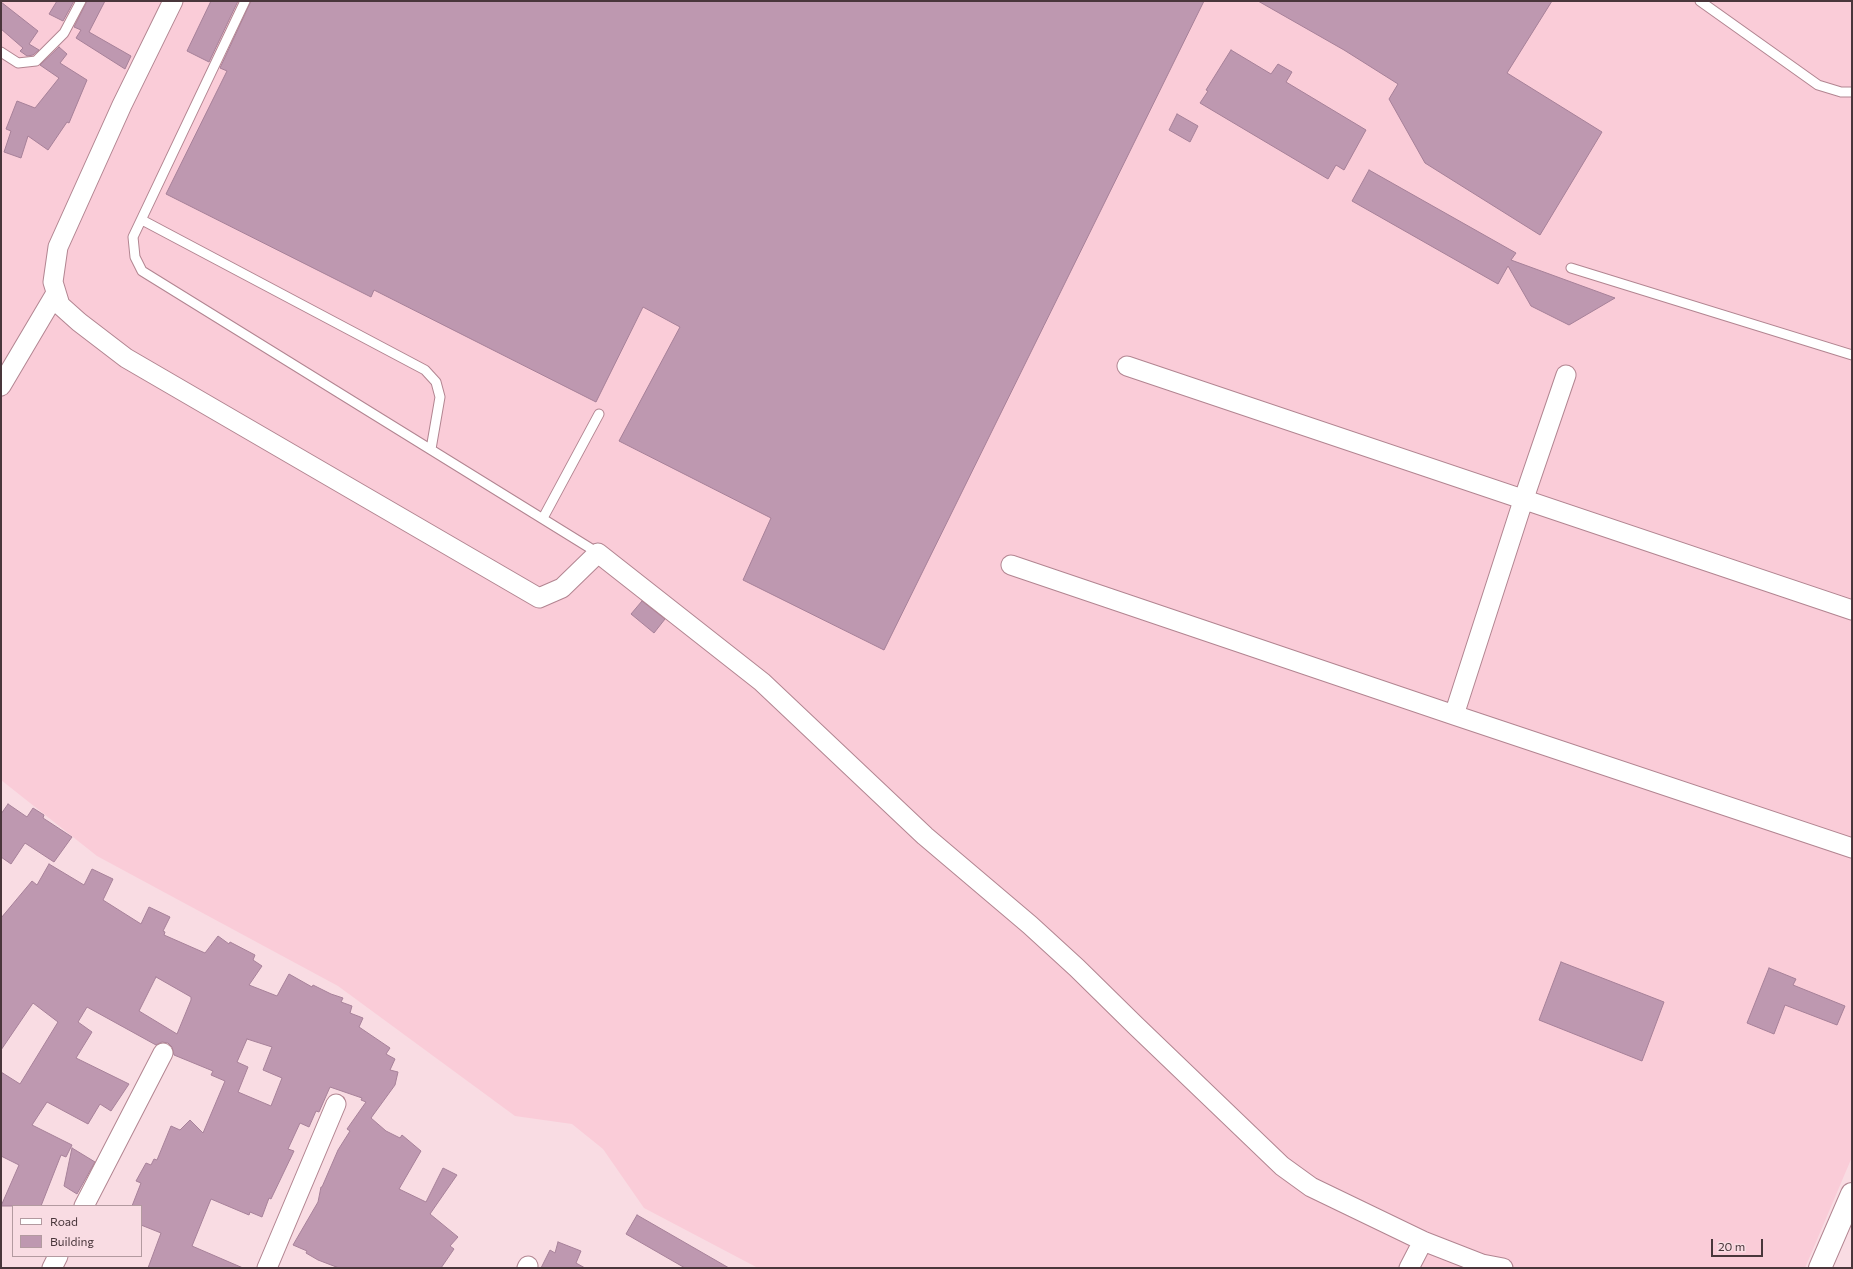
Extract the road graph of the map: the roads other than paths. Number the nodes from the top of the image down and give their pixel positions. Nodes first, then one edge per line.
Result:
1 (81, 1) edge
2 (173, 1) edge
3 (246, 1) edge
4 (1700, 1) edge
5 (1, 52) edge
6 (1852, 92) edge
7 (142, 220) junction
8 (1571, 268) dead end
9 (56, 293) junction
10 (1852, 355) edge
11 (1128, 366) dead end
12 (1566, 374) dead end
13 (1, 386) edge
14 (599, 414) dead end
15 (432, 449) junction
16 (1523, 501) junction
17 (543, 518) junction
18 (598, 553) junction
19 (1011, 565) dead end
20 (1852, 610) edge
21 (1454, 715) junction
22 (1852, 848) edge
23 (163, 1053) dead end
24 (336, 1104) dead end
25 (1852, 1194) edge
26 (85, 1205) edge
27 (1423, 1241) junction
28 (58, 1257) edge
29 (52, 1268) edge
30 (267, 1268) edge
31 (1409, 1268) edge
32 (1503, 1268) edge
33 (1820, 1268) edge

1 - 5 lane
2 - 9 street
3 - 7 lane
4 - 6 lane
7 - 15 lane
7 - 15 lane
8 - 10 lane
9 - 13 street
9 - 18 street
11 - 16 street
12 - 16 street
14 - 17 lane
15 - 17 lane
16 - 20 street
16 - 21 street
17 - 18 lane
18 - 27 street
19 - 21 street
21 - 22 street
23 - 26 street
24 - 30 street
25 - 33 main road
27 - 31 street
27 - 32 street
28 - 29 street

